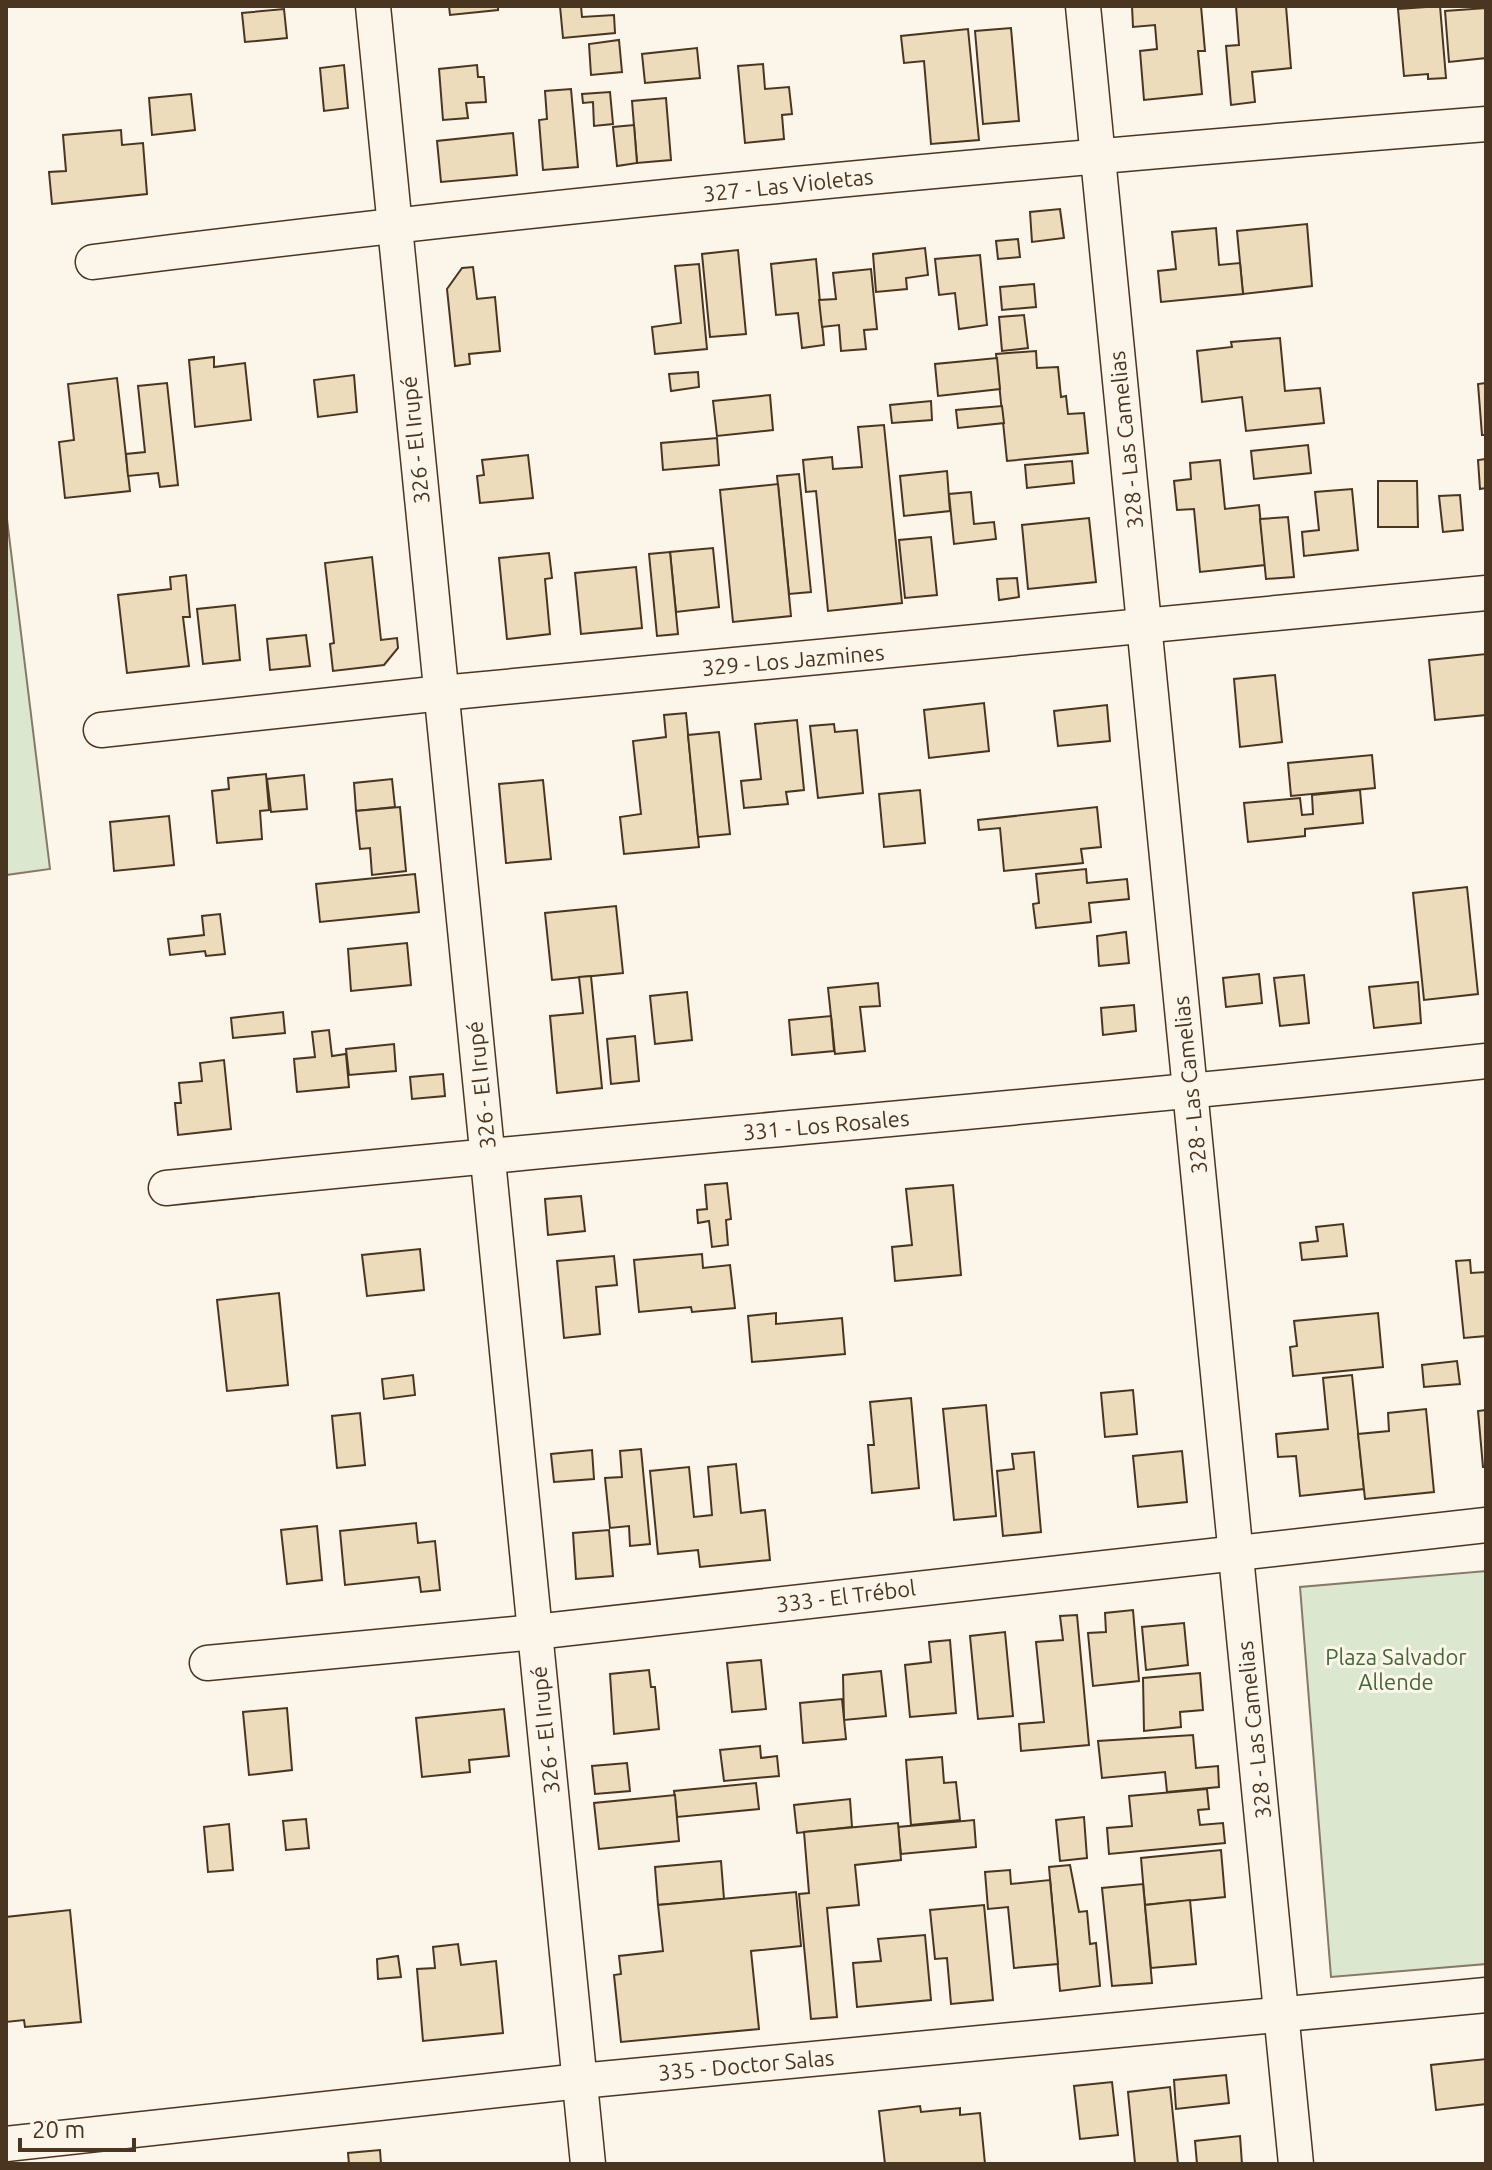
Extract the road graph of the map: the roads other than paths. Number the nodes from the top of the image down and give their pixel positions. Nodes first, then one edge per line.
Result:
1 (373, 6) edge
2 (1083, 6) edge
3 (1486, 124) edge
4 (1098, 155) junction
5 (392, 224) junction
6 (93, 262) dead end
7 (1486, 593) edge
8 (1145, 627) junction
9 (442, 693) junction
10 (101, 730) dead end
11 (1486, 1061) edge
12 (1191, 1092) junction
13 (488, 1154) junction
14 (166, 1188) dead end
15 (1486, 1525) edge
16 (1236, 1551) junction
17 (535, 1632) junction
18 (207, 1663) dead end
19 (1486, 1995) edge
20 (1281, 2014) junction
21 (580, 2081) junction
22 (6, 2144) edge
23 (588, 2164) edge
24 (1296, 2164) edge

1 - 5 street, 326 - El Irupé
2 - 4 street, 328 - Las Camelias
3 - 4 street, 327 - Las Violetas
4 - 5 street, 327 - Las Violetas
4 - 8 street, 328 - Las Camelias
5 - 6 street, 327 - Las Violetas
5 - 9 street, 326 - El Irupé
7 - 8 street, 329 - Los Jazmines
8 - 9 street, 329 - Los Jazmines
8 - 12 street, 328 - Las Camelias
9 - 10 street, 329 - Los Jazmines
9 - 13 street, 326 - El Irupé
11 - 12 street, 331 - Los Rosales
12 - 13 street, 331 - Los Rosales
12 - 16 street, 328 - Las Camelias
13 - 14 street, 331 - Los Rosales
13 - 17 street, 326 - El Irupé
15 - 16 street, 333 - El Trébol
16 - 17 street, 333 - El Trébol
16 - 20 street, 328 - Las Camelias
17 - 18 street, 333 - El Trébol
17 - 21 street, 326 - El Irupé
19 - 20 street, 335 - Doctor Salas
20 - 21 street, 335 - Doctor Salas
20 - 24 street, 328 - Las Camelias
21 - 22 street, 335 - Doctor Salas
21 - 23 street, 326 - El Irupé

